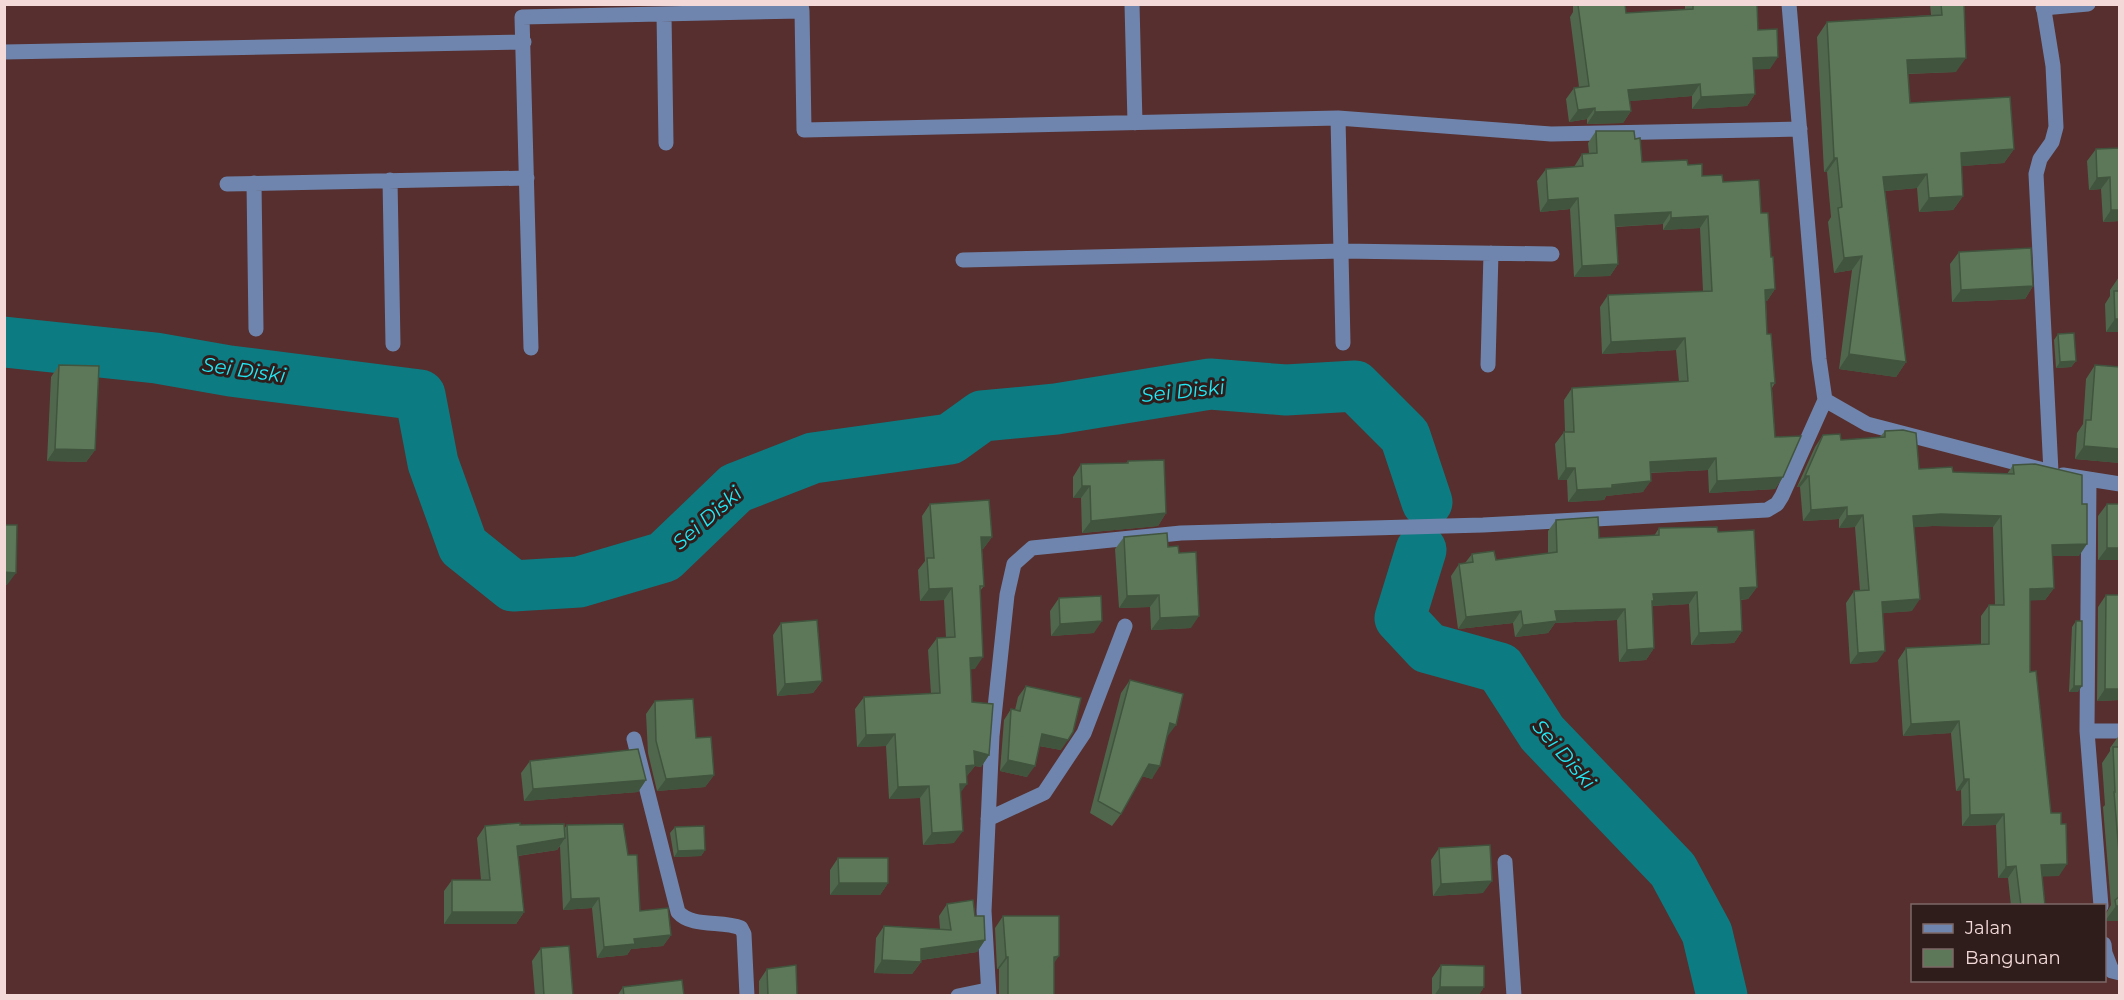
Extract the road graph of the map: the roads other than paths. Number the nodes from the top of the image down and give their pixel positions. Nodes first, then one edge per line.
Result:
1 (1132, 4) edge
2 (1790, 4) edge
3 (2088, 4) edge
4 (2043, 6) edge
5 (801, 8) edge
6 (522, 11) edge
7 (664, 14) junction
8 (524, 42) junction
9 (4, 52) edge
10 (1338, 118) junction
11 (1135, 123) junction
12 (1800, 129) junction
13 (666, 143) dead end
14 (527, 178) junction
15 (390, 180) junction
16 (254, 183) junction
17 (227, 184) dead end
18 (1341, 251) junction
19 (1491, 253) junction
20 (1552, 254) dead end
21 (963, 260) dead end
22 (256, 329) dead end
23 (1344, 343) dead end
24 (393, 344) dead end
25 (531, 348) dead end
26 (1488, 365) dead end
27 (1825, 400) junction
28 (2051, 472) junction
29 (2090, 480) junction
30 (2120, 484) edge
31 (1125, 626) dead end
32 (2087, 731) junction
33 (2120, 731) edge
34 (634, 739) dead end
35 (988, 819) junction
36 (1505, 862) dead end
37 (2101, 904) edge
38 (2106, 956) edge
39 (2120, 973) edge
40 (988, 993) edge
41 (747, 996) edge
42 (958, 996) edge
43 (1514, 996) edge

1 - 11 street
2 - 12 street
3 - 4 street
4 - 28 street
5 - 7 street
5 - 11 street
6 - 7 street
6 - 8 street
7 - 13 street
8 - 9 street
8 - 14 street
10 - 11 street
10 - 12 street
10 - 18 street
12 - 27 street
14 - 15 street
14 - 25 street
15 - 16 street
15 - 24 street
16 - 17 street
16 - 22 street
18 - 19 street
18 - 21 street
18 - 23 street
19 - 20 street
19 - 26 street
27 - 28 street
27 - 35 street
28 - 29 street
29 - 30 street
29 - 32 street
31 - 35 street
32 - 33 street
32 - 37 street
34 - 41 street
35 - 40 street
36 - 43 street
38 - 39 street
40 - 42 street

